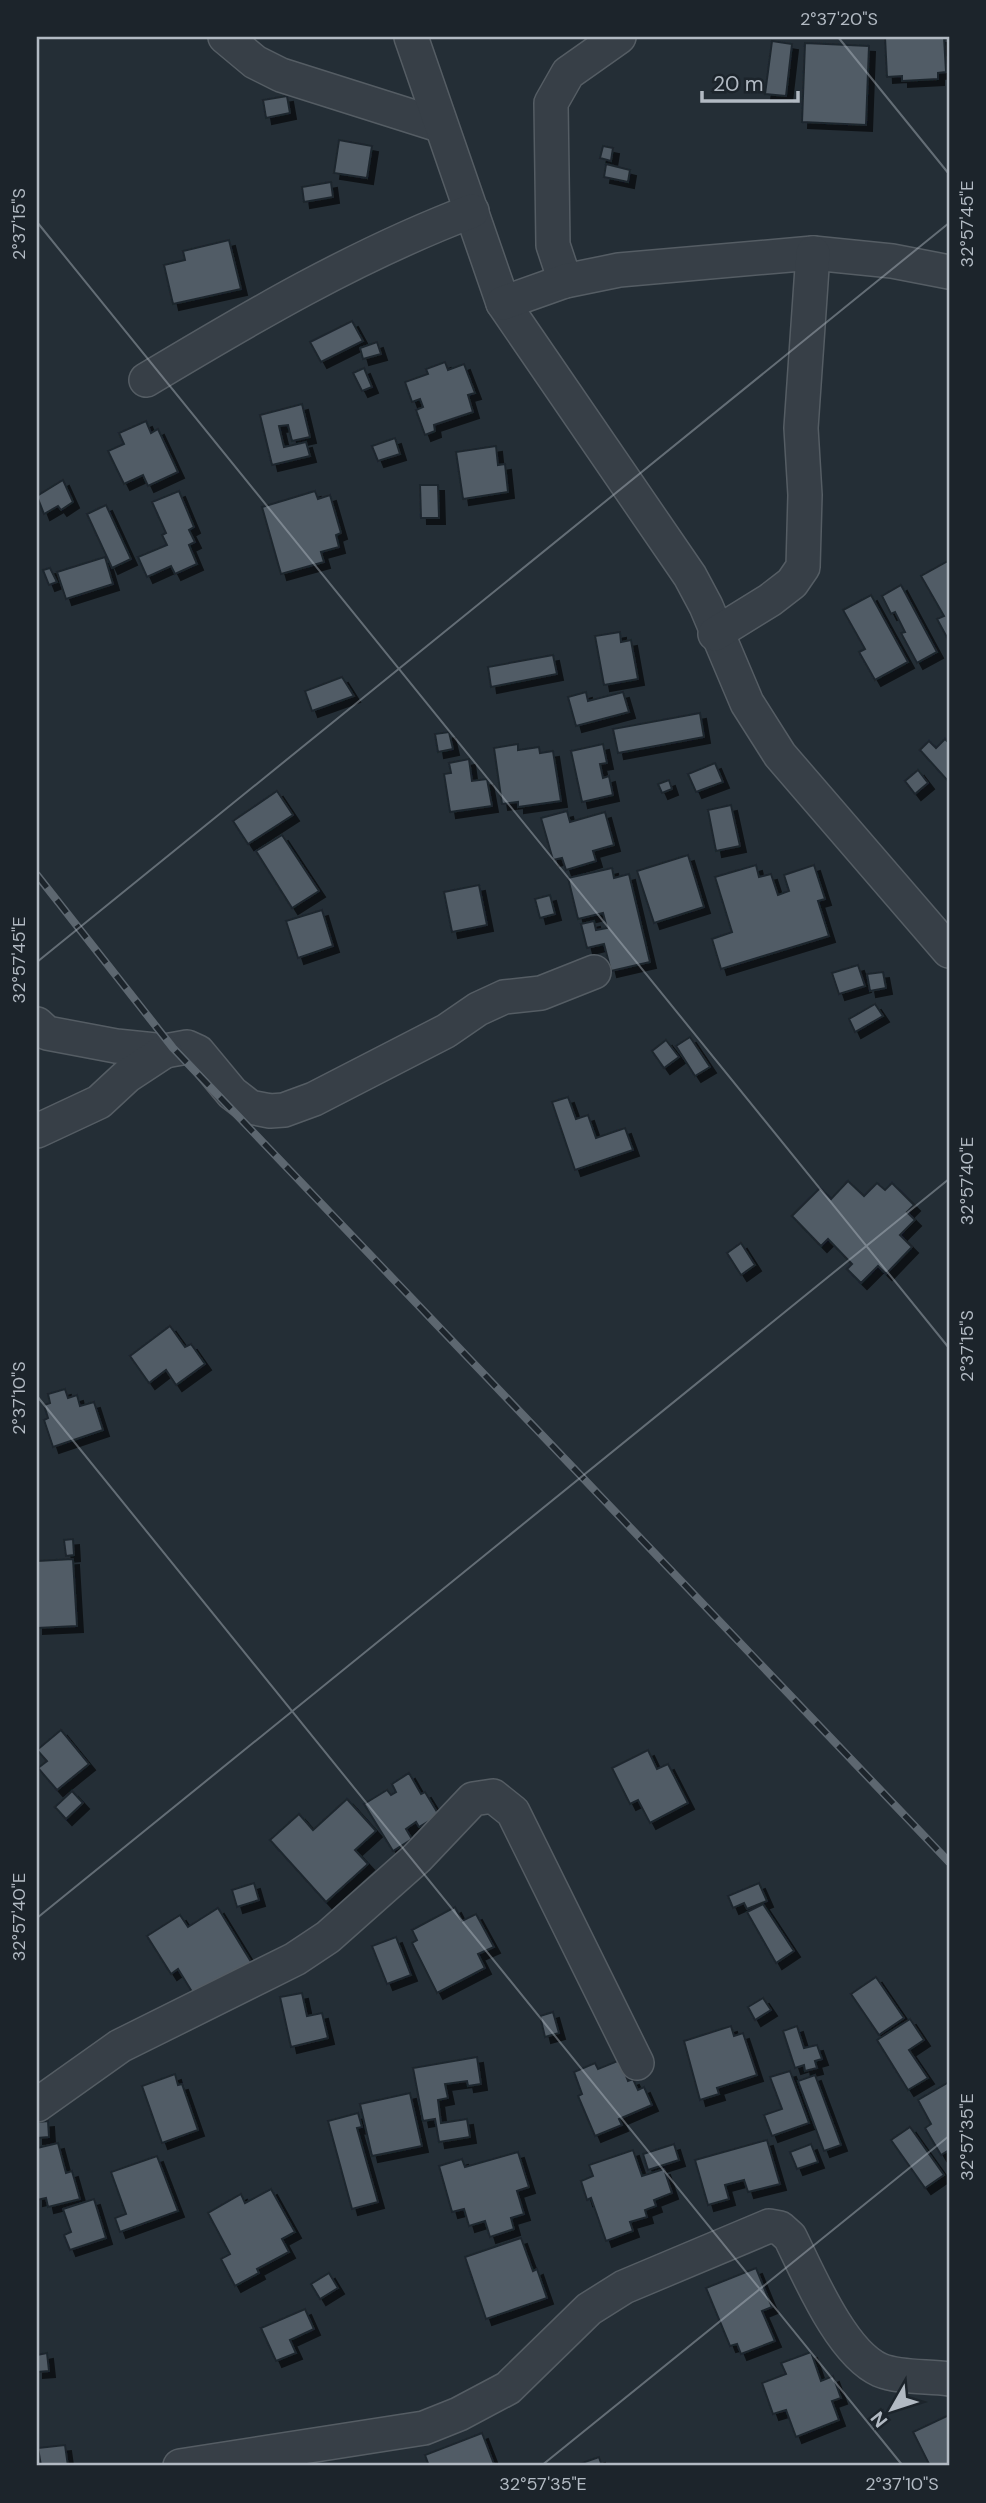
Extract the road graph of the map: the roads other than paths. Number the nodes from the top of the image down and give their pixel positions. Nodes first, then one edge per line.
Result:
1 (225, 37) edge
2 (411, 37) edge
3 (619, 37) edge
4 (439, 125) junction
5 (472, 211) junction
6 (813, 253) junction
7 (949, 272) edge
8 (565, 281) junction
9 (503, 303) junction
10 (146, 380) dead end
11 (715, 634) junction
12 (949, 951) edge
13 (594, 972) dead end
14 (37, 1024) edge
15 (165, 1051) junction
16 (37, 1131) edge
17 (637, 2063) dead end
18 (37, 2105) edge
19 (949, 2379) edge
20 (180, 2466) edge

1 - 4 street
2 - 4 street
3 - 8 street
4 - 5 street
5 - 9 street
5 - 10 street
6 - 7 street
6 - 8 street
6 - 11 street
8 - 9 street
9 - 11 street
11 - 12 street
13 - 15 street
14 - 15 street
15 - 16 street
17 - 18 street
19 - 20 street

